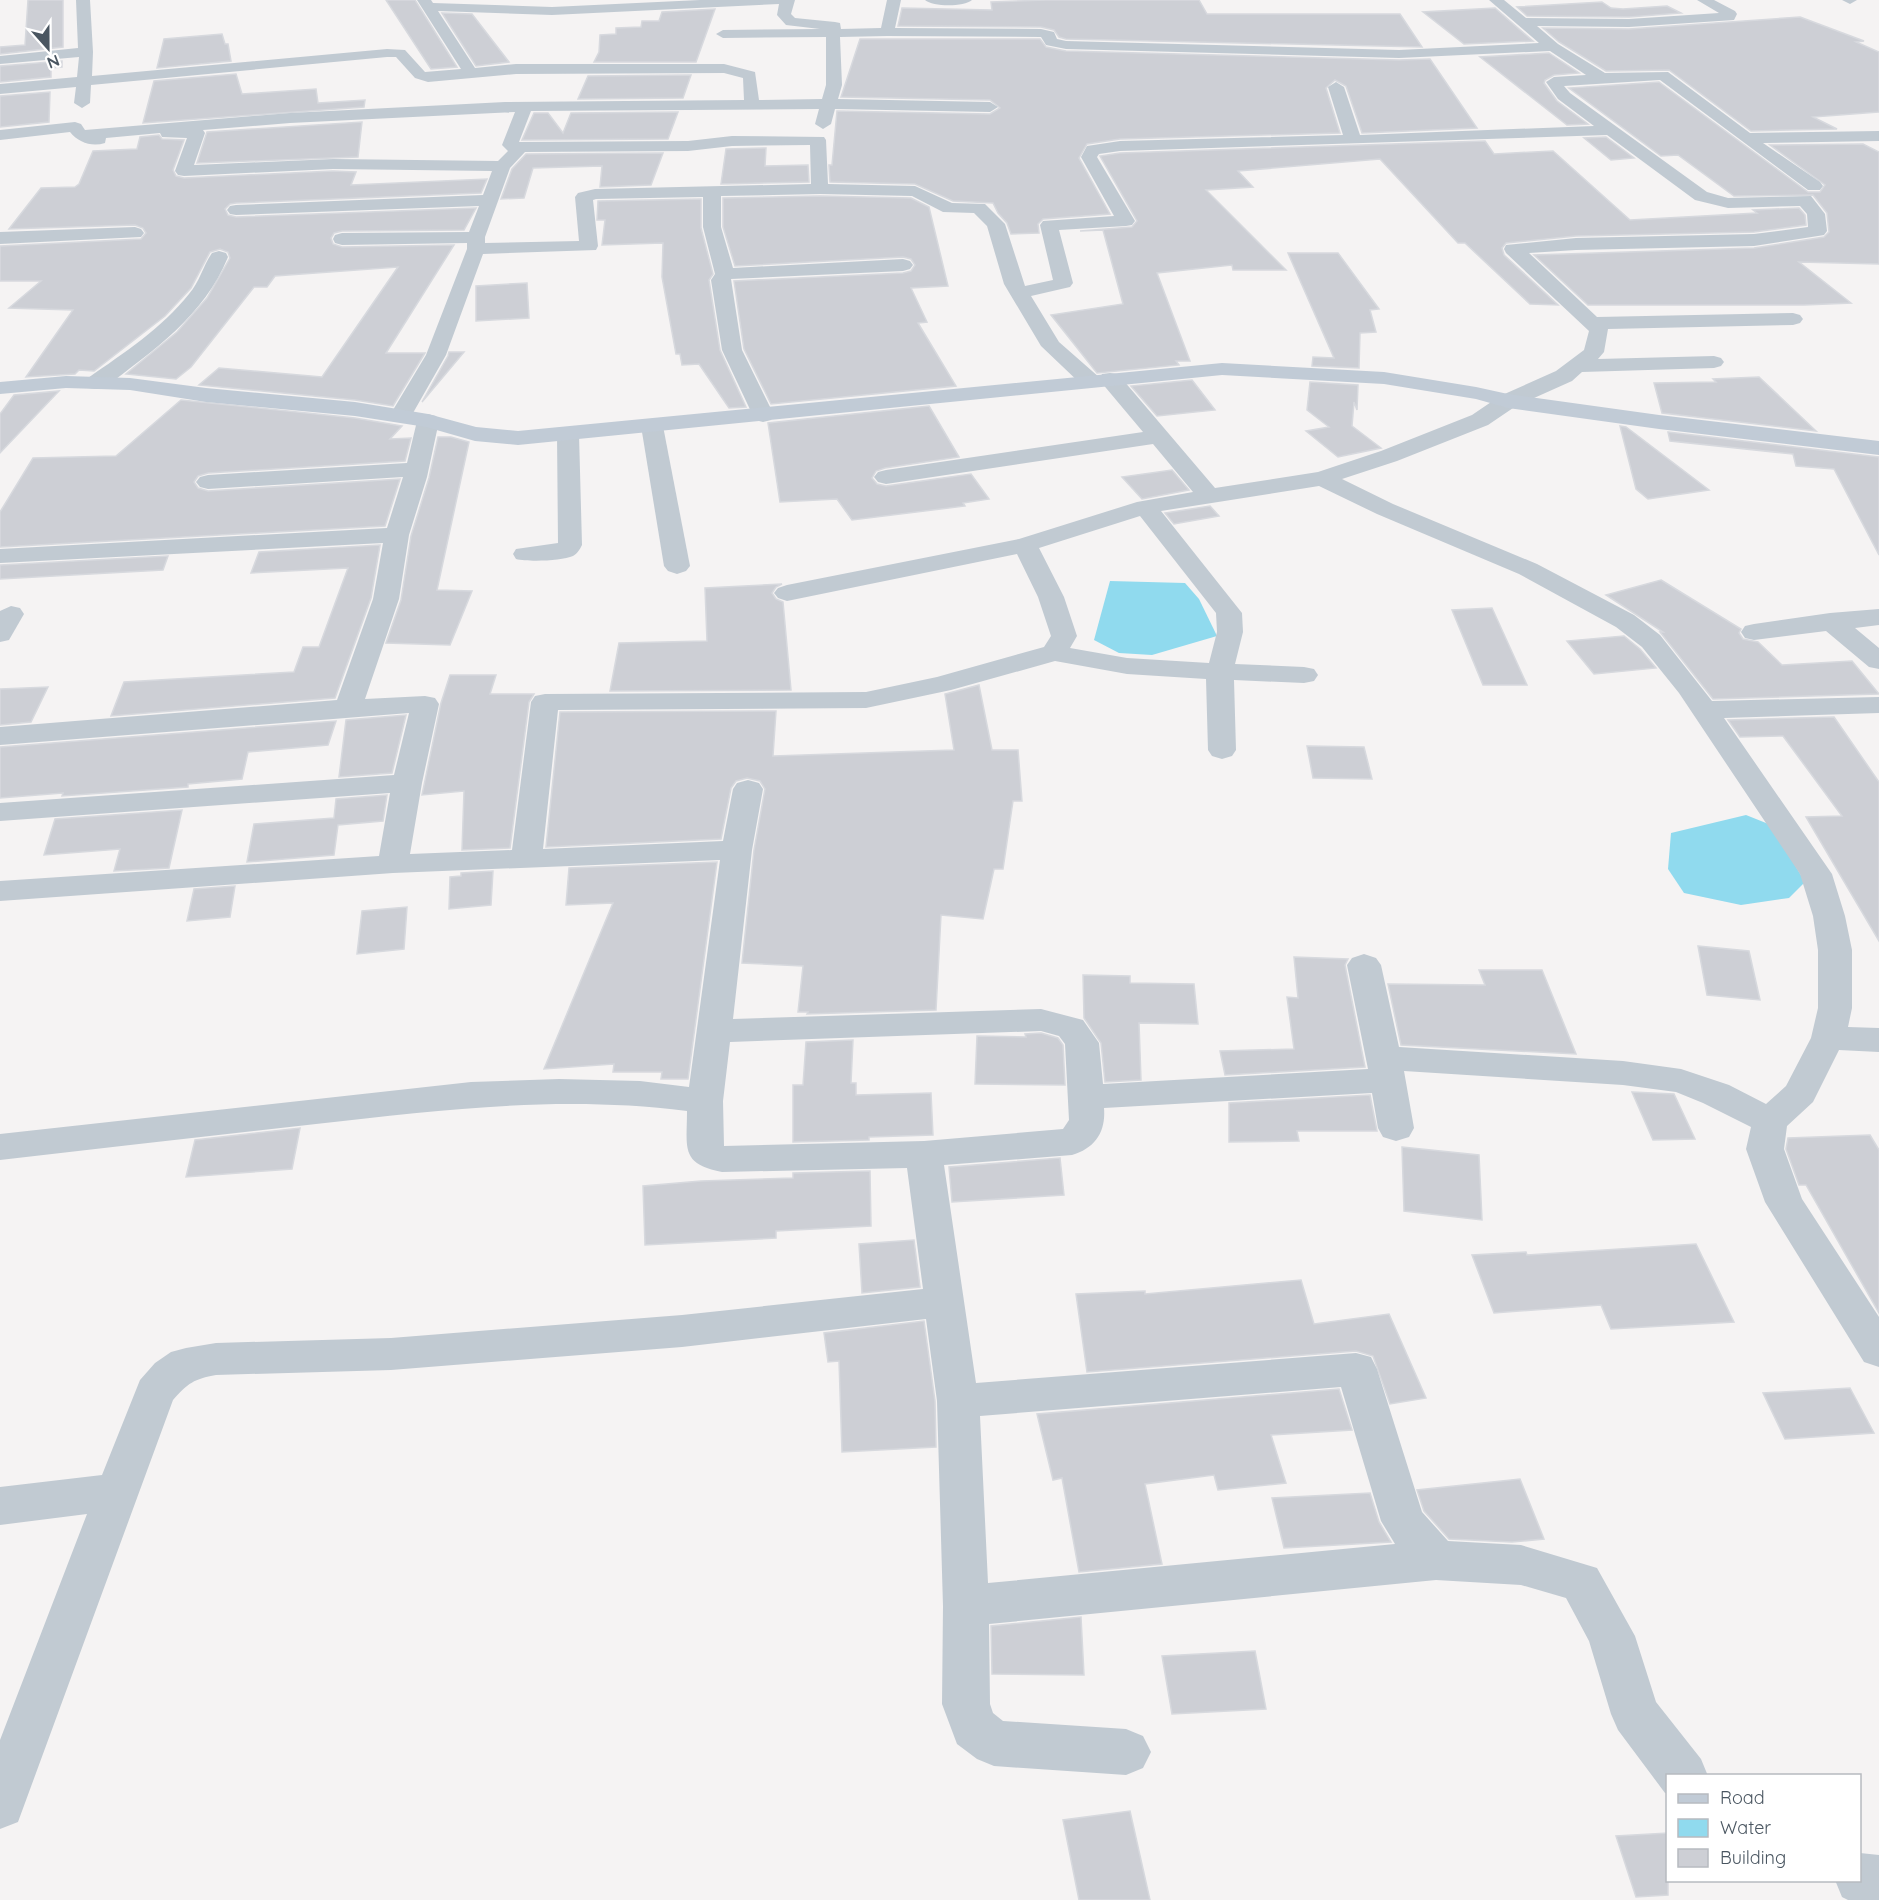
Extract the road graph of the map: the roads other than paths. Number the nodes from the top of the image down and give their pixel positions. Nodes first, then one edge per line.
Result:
1 (83, 0) edge
2 (788, 0) edge
3 (894, 0) edge
4 (932, 0) edge
5 (965, 0) edge
6 (1496, 0) edge
7 (1704, 0) edge
8 (426, 3) edge
9 (1523, 22) junction
10 (887, 32) junction
11 (833, 33) junction
12 (723, 34) dead end
13 (1554, 47) junction
14 (0, 60) edge
15 (471, 73) junction
16 (0, 74) edge
17 (85, 74) junction
18 (1602, 78) junction
19 (1336, 87) dead end
20 (0, 89) edge
21 (0, 102) edge
22 (829, 104) junction
23 (752, 105) junction
24 (525, 107) junction
25 (990, 107) dead end
26 (1611, 130) junction
27 (83, 134) junction
28 (0, 135) edge
29 (285, 135) dead end
30 (1879, 136) edge
31 (1746, 138) junction
32 (818, 140) junction
33 (1353, 140) junction
34 (35, 148) dead end
35 (519, 148) junction
36 (278, 166) junction
37 (500, 173) junction
38 (378, 182) dead end
39 (1814, 186) dead end
40 (820, 189) junction
41 (711, 192) junction
42 (489, 200) junction
43 (236, 210) dead end
44 (135, 233) dead end
45 (0, 238) edge
46 (342, 239) dead end
47 (476, 243) junction
48 (219, 257) dead end
49 (903, 265) dead end
50 (725, 274) junction
51 (1019, 293) junction
52 (1793, 319) dead end
53 (1590, 323) junction
54 (1714, 362) dead end
55 (1577, 366) junction
56 (1101, 380) junction
57 (96, 383) junction
58 (0, 388) edge
59 (1508, 401) junction
60 (401, 415) junction
61 (763, 416) junction
62 (428, 421) junction
63 (652, 426) junction
64 (568, 434) junction
65 (1158, 436) junction
66 (1879, 448) edge
67 (417, 469) junction
68 (886, 477) dead end
69 (1322, 478) junction
70 (207, 482) dead end
71 (1210, 497) junction
72 (1145, 507) junction
73 (397, 535) junction
74 (1025, 545) junction
75 (525, 554) dead end
76 (0, 556) edge
77 (677, 566) dead end
78 (787, 593) dead end
79 (1879, 616) edge
80 (1830, 621) junction
81 (1754, 632) dead end
82 (1054, 653) junction
83 (1879, 662) edge
84 (1220, 670) junction
85 (1304, 675) dead end
86 (1879, 705) edge
87 (348, 708) junction
88 (1704, 710) junction
89 (0, 736) edge
90 (1222, 750) dead end
91 (407, 783) junction
92 (748, 789) dead end
93 (0, 812) edge
94 (737, 850) junction
95 (526, 859) junction
96 (393, 864) junction
97 (0, 891) edge
98 (1364, 965) dead end
99 (715, 1031) junction
100 (1828, 1038) junction
101 (1879, 1040) edge
102 (1386, 1069) junction
103 (1085, 1097) junction
104 (705, 1101) junction
105 (1770, 1122) junction
106 (1396, 1128) dead end
107 (0, 1147) edge
108 (924, 1154) junction
109 (944, 1302) junction
110 (1879, 1352) edge
111 (958, 1401) junction
112 (119, 1492) junction
113 (0, 1506) edge
114 (1436, 1560) junction
115 (966, 1606) junction
116 (1126, 1752) dead end
117 (1681, 1774) edge
118 (0, 1805) edge
119 (1861, 1879) edge
120 (1879, 1881) edge

1 - 17 street
2 - 8 street
2 - 11 street
3 - 10 street
4 - 5 street
6 - 9 street
7 - 9 street
8 - 15 street
9 - 13 street
10 - 11 street
10 - 13 street
11 - 12 street
11 - 22 street
13 - 18 street
14 - 17 street
15 - 17 street
15 - 23 street
16 - 17 street
17 - 20 street
17 - 21 street
17 - 27 street
18 - 26 street
18 - 31 street
19 - 33 street
22 - 23 street
22 - 25 street
22 - 32 street
23 - 24 street
24 - 27 street
24 - 35 street
26 - 33 street
26 - 53 street
27 - 28 street
27 - 34 street
27 - 36 street
29 - 36 street
30 - 31 street
31 - 39 street
32 - 35 street
32 - 40 street
33 - 51 street
35 - 37 street
36 - 37 street
37 - 38 street
37 - 42 street
40 - 41 street
40 - 51 street
41 - 47 street
41 - 50 street
42 - 43 street
42 - 47 street
44 - 45 street
46 - 47 street
47 - 60 street
48 - 57 street
49 - 50 street
50 - 61 street
51 - 56 street
52 - 53 street
53 - 55 street
54 - 55 street
55 - 59 street
56 - 59 street
56 - 61 street
56 - 65 street
57 - 58 street
57 - 60 street
59 - 66 street
59 - 69 street
60 - 62 street
61 - 63 street
62 - 64 street
62 - 67 street
63 - 64 street
63 - 77 street
64 - 75 street
65 - 68 street
65 - 71 street
67 - 70 street
67 - 73 street
69 - 71 street
69 - 88 street
71 - 72 street
72 - 74 street
72 - 84 street
73 - 76 street
73 - 87 street
74 - 78 street
74 - 82 street
79 - 80 street
80 - 81 street
80 - 83 street
82 - 84 street
82 - 95 street
84 - 85 street
84 - 90 street
86 - 88 street
87 - 89 street
87 - 91 street
88 - 100 street
91 - 93 street
91 - 96 street
92 - 94 street
94 - 95 street
94 - 99 street
95 - 96 street
96 - 97 street
98 - 102 street
99 - 103 street
99 - 104 street
100 - 101 street
100 - 105 street
102 - 103 street
102 - 105 street
102 - 106 street
103 - 108 street
104 - 107 street
104 - 108 street
105 - 110 street
108 - 109 street
109 - 111 street
109 - 112 street
111 - 114 street
111 - 115 street
112 - 113 street
112 - 118 street
114 - 115 street
114 - 117 street
115 - 116 street
119 - 120 street

